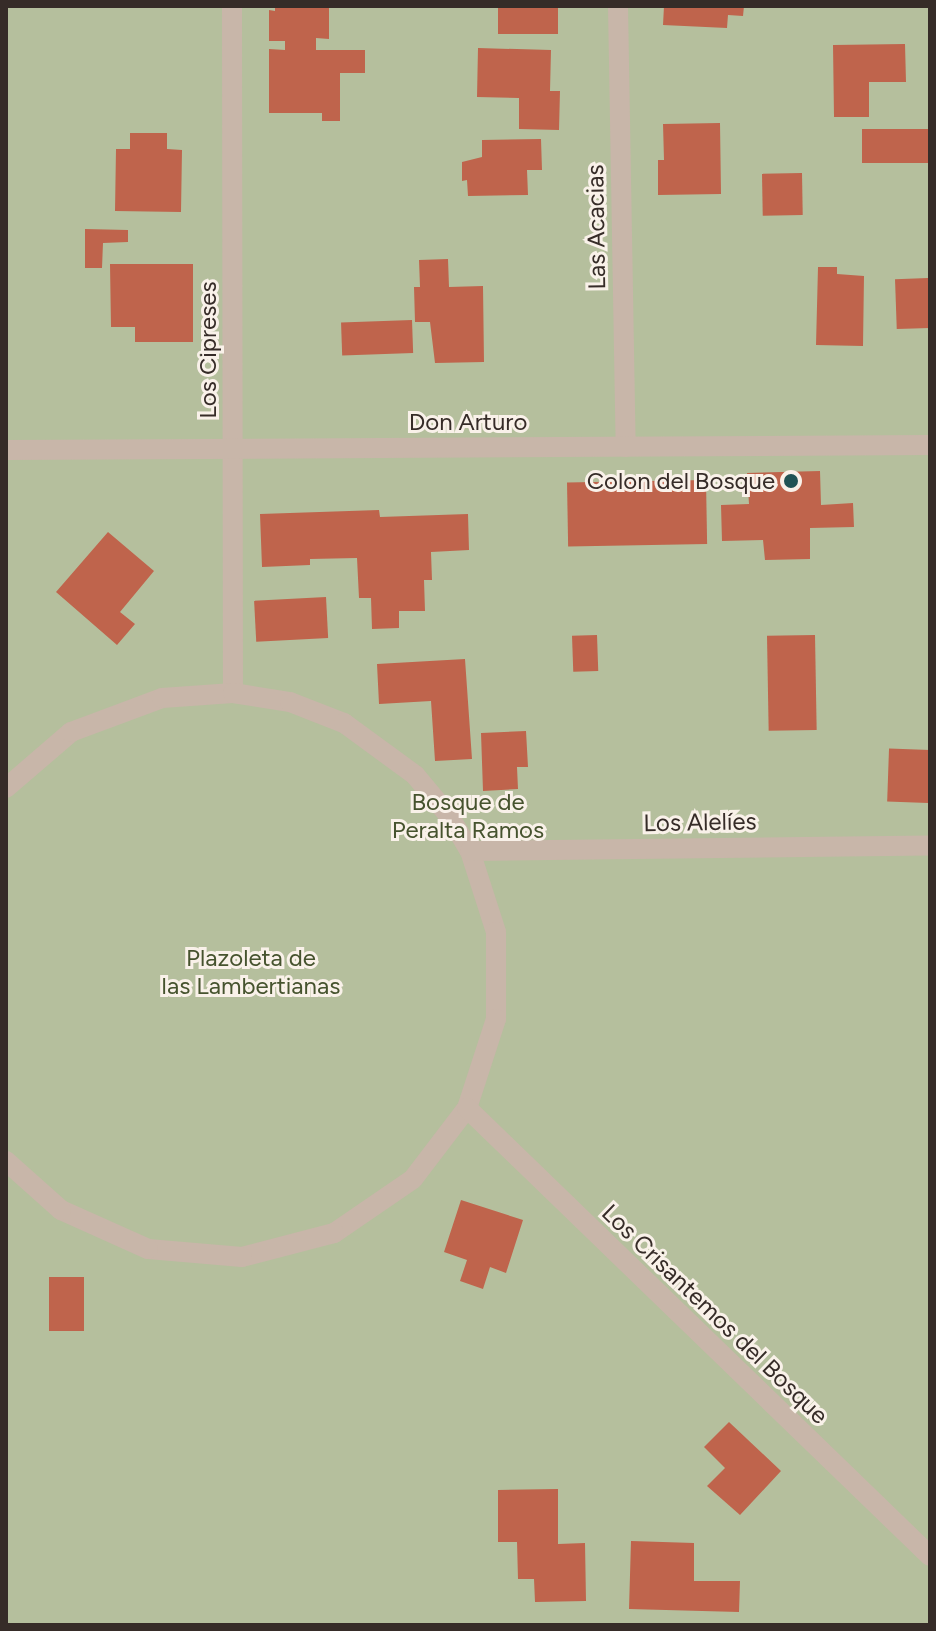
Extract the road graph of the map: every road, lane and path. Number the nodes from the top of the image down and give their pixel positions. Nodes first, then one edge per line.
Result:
1 (232, 6) edge
2 (618, 6) edge
3 (930, 445) edge
4 (626, 447) junction
5 (234, 449) junction
6 (6, 450) edge
7 (233, 693) junction
8 (6, 788) edge
9 (930, 845) edge
10 (470, 851) junction
11 (467, 1108) junction
12 (6, 1161) edge
13 (930, 1556) edge

1 - 5 street, Los Cipreses
2 - 4 street, Las Acacias
3 - 4 street, Don Arturo
4 - 5 street, Don Arturo
5 - 6 street, Don Arturo
5 - 7 street, Los Cipreses
7 - 8 street
7 - 10 street
9 - 10 street, Los Alelíes
10 - 11 street
11 - 12 street
11 - 13 street, Los Crisantemos del Bosque

